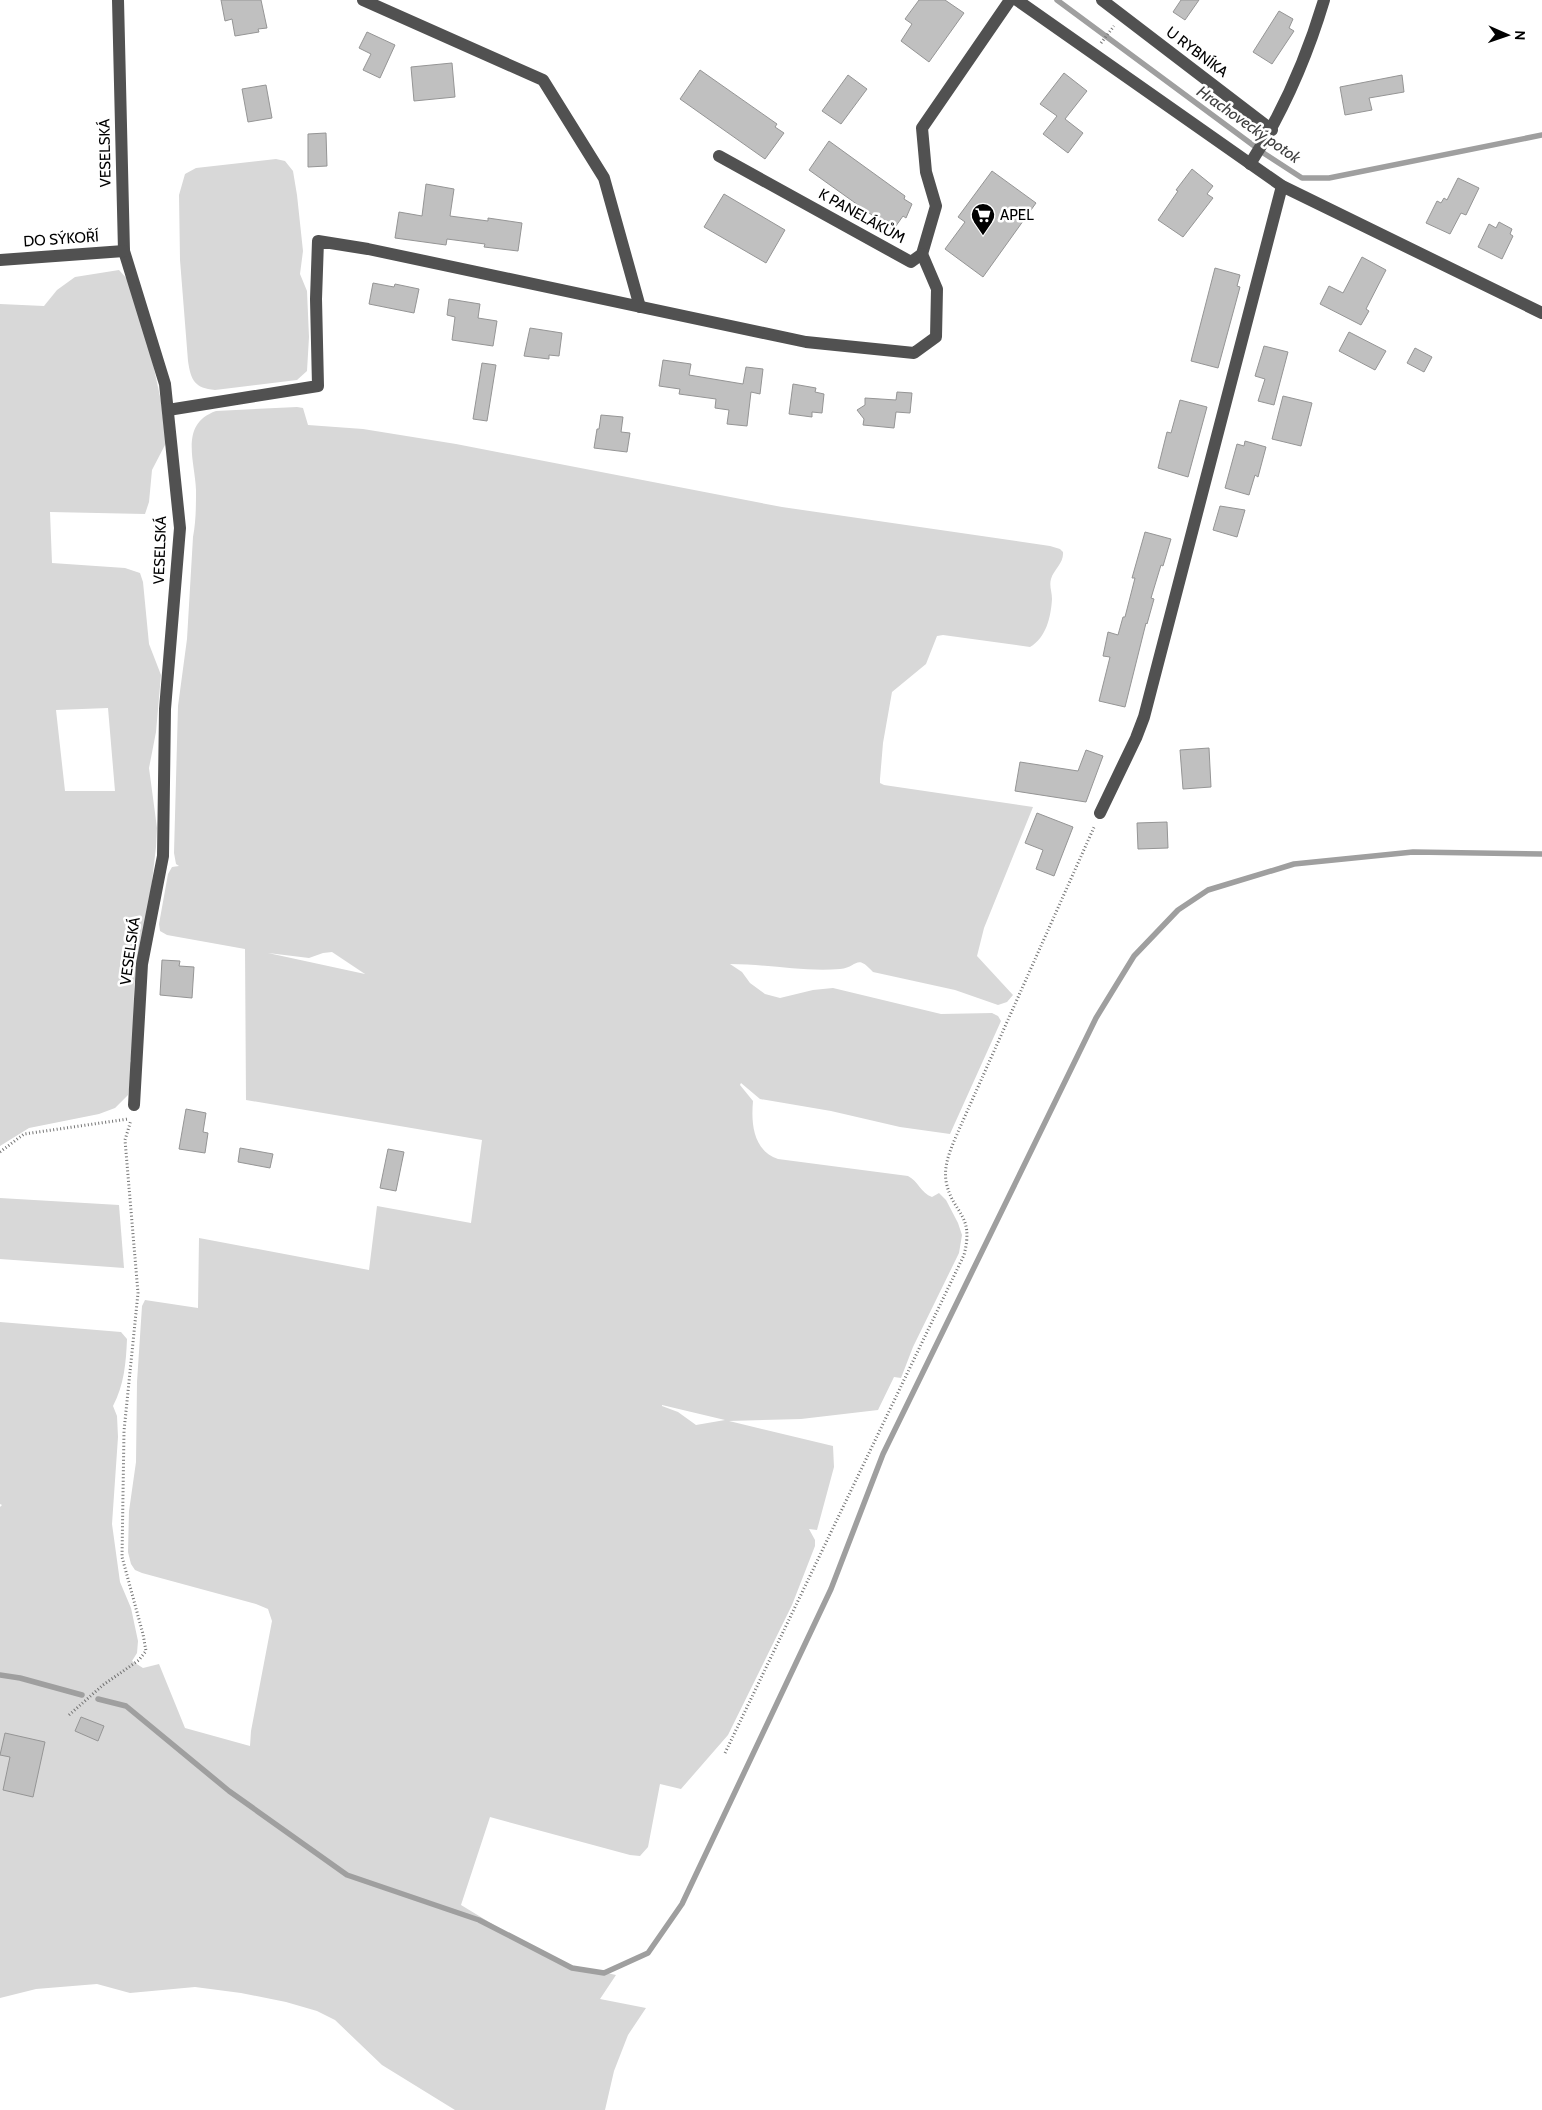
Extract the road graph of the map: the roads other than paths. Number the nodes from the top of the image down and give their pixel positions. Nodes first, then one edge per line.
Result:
1 (118, 0) edge
2 (363, 0) edge
3 (1010, 0) edge
4 (1018, 0) edge
5 (1102, 0) edge
6 (1324, 0) edge
7 (1272, 130) junction
8 (719, 156) dead end
9 (1253, 160) junction
10 (1282, 186) junction
11 (124, 251) junction
12 (922, 254) junction
13 (0, 260) edge
14 (640, 307) junction
15 (1542, 313) edge
16 (168, 410) junction
17 (1100, 813) road end
18 (134, 1105) road end

1 - 11 street, VESELSKÁ
2 - 14 street
3 - 12 street, K PANELÁKŮM
4 - 9 street
5 - 7 street, U RYBNÍKA
6 - 7 street
7 - 9 street
8 - 12 street, K PANELÁKŮM
9 - 10 street
10 - 15 street
10 - 17 street
11 - 13 street, DO SÝKOŘÍ
11 - 16 street, VESELSKÁ
12 - 14 street
14 - 16 street
16 - 18 street, VESELSKÁ

